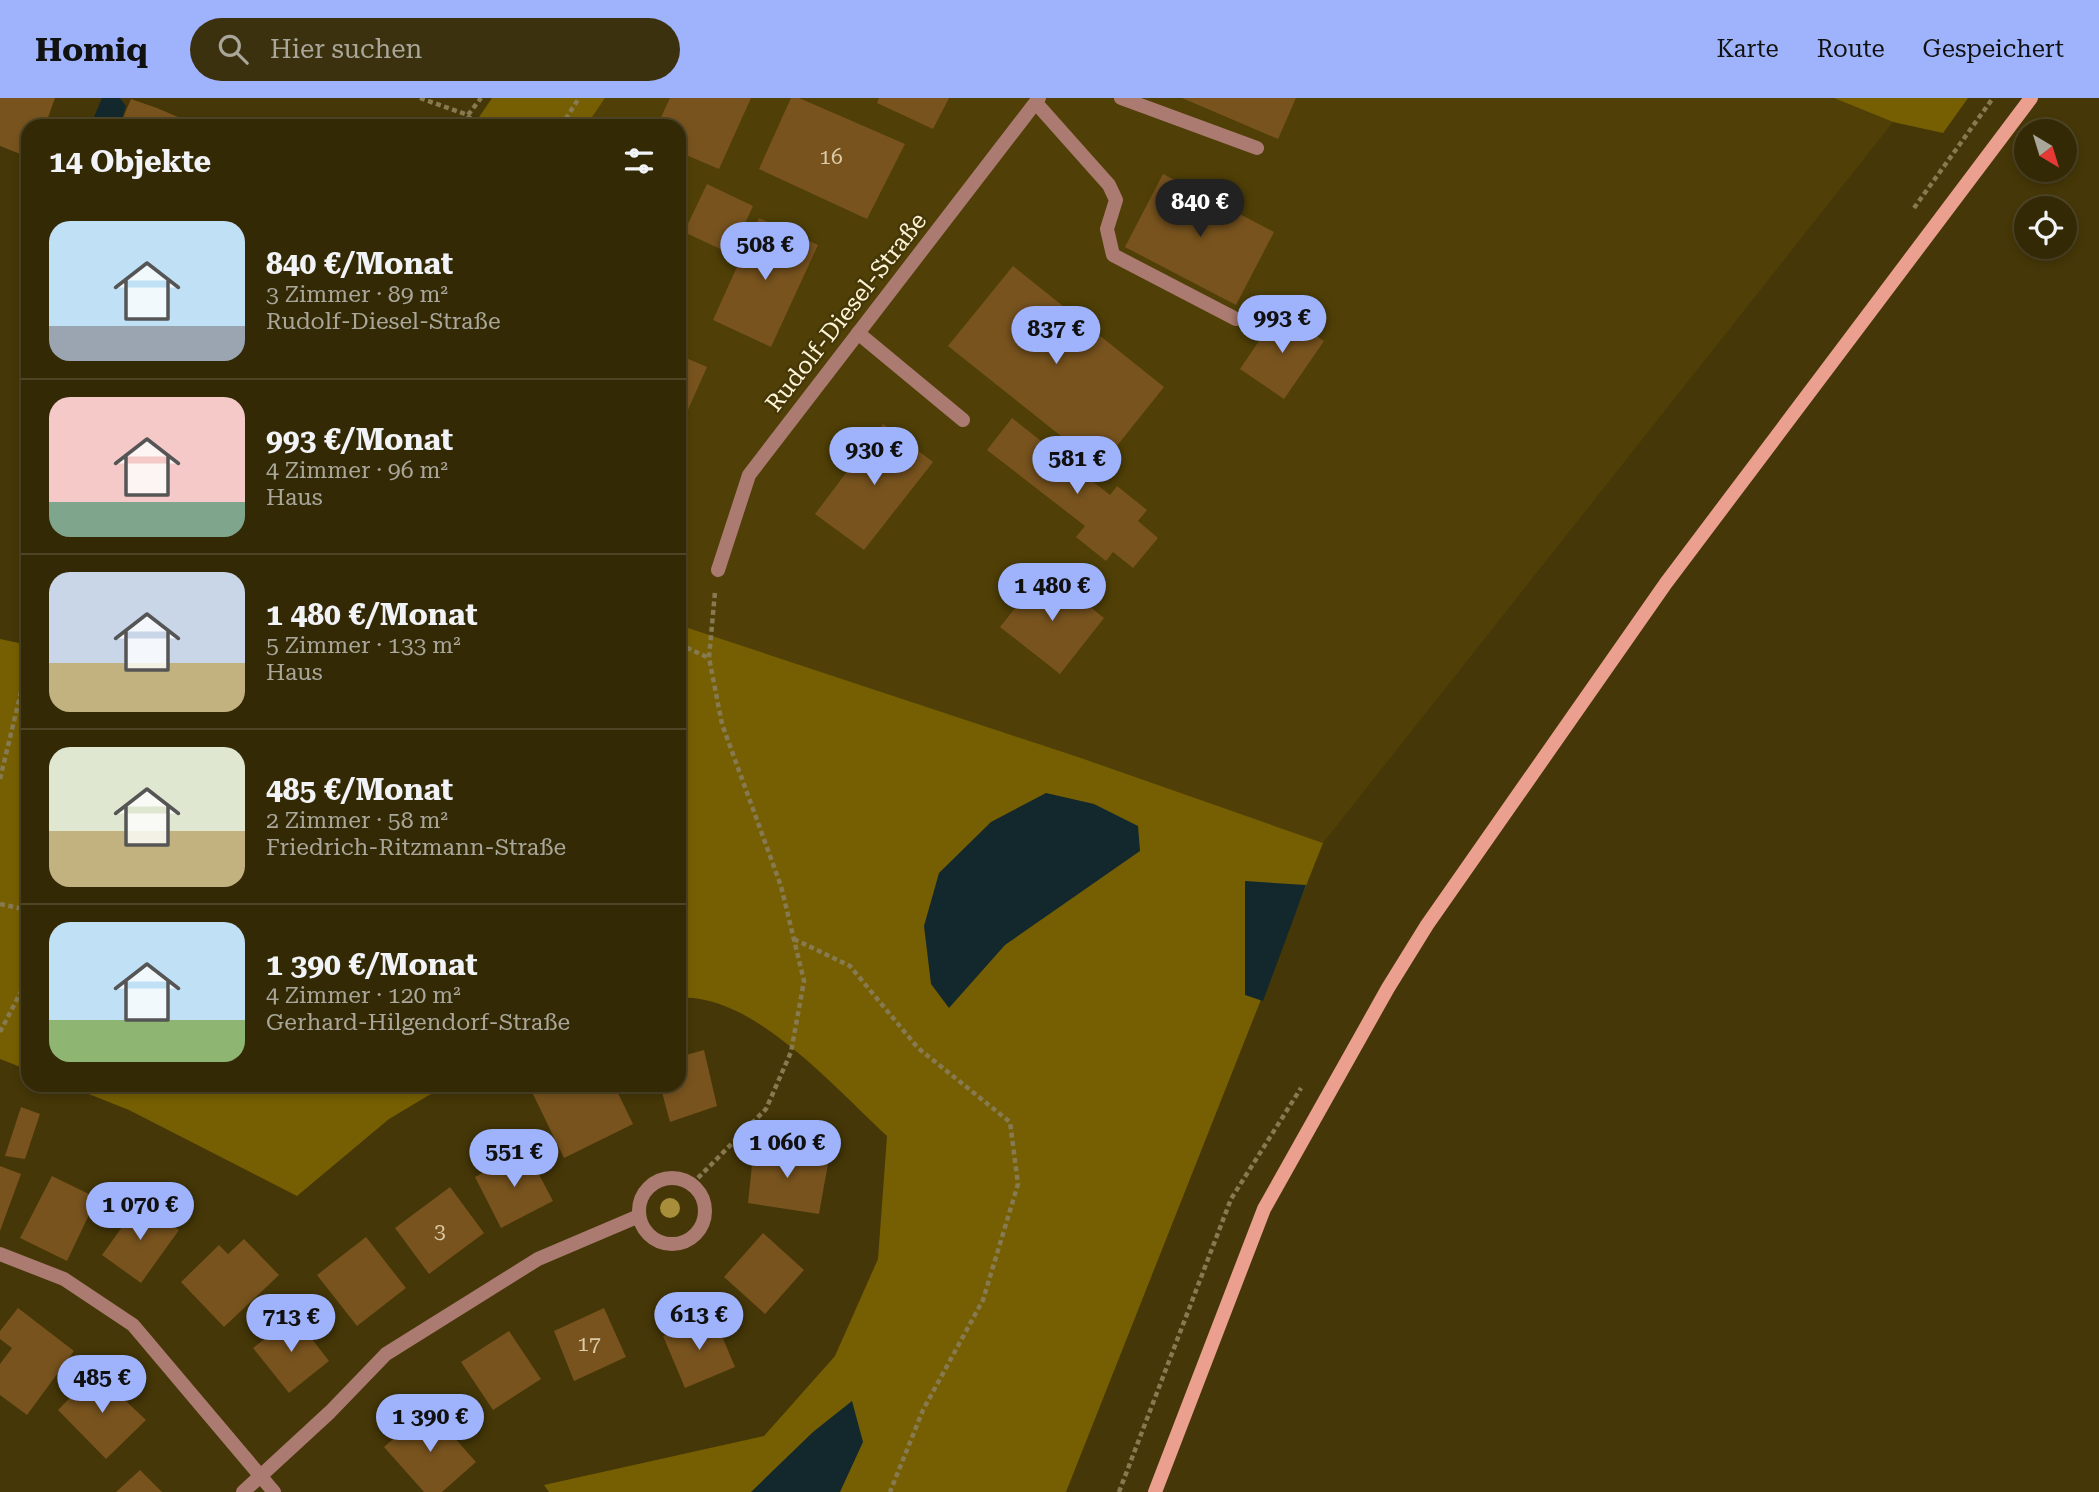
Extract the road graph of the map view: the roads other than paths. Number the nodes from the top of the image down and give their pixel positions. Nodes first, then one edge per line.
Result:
1 (1121, 98) edge
2 (2031, 98) edge
3 (1038, 100) edge
4 (1257, 148) dead end
5 (1236, 319) dead end
6 (858, 333) junction
7 (963, 420) dead end
8 (718, 570) road end
9 (639, 1216) junction
10 (0, 1254) edge
11 (260, 1476) junction
12 (243, 1492) edge
13 (274, 1492) edge
14 (1155, 1492) edge

1 - 4 street
2 - 14 main road
3 - 5 street
3 - 6 street, Rudolf-Diesel-Straße
6 - 7 street
6 - 8 street, Rudolf-Diesel-Straße
9 - 9 street
9 - 11 street
10 - 11 street
11 - 12 street
11 - 13 street

